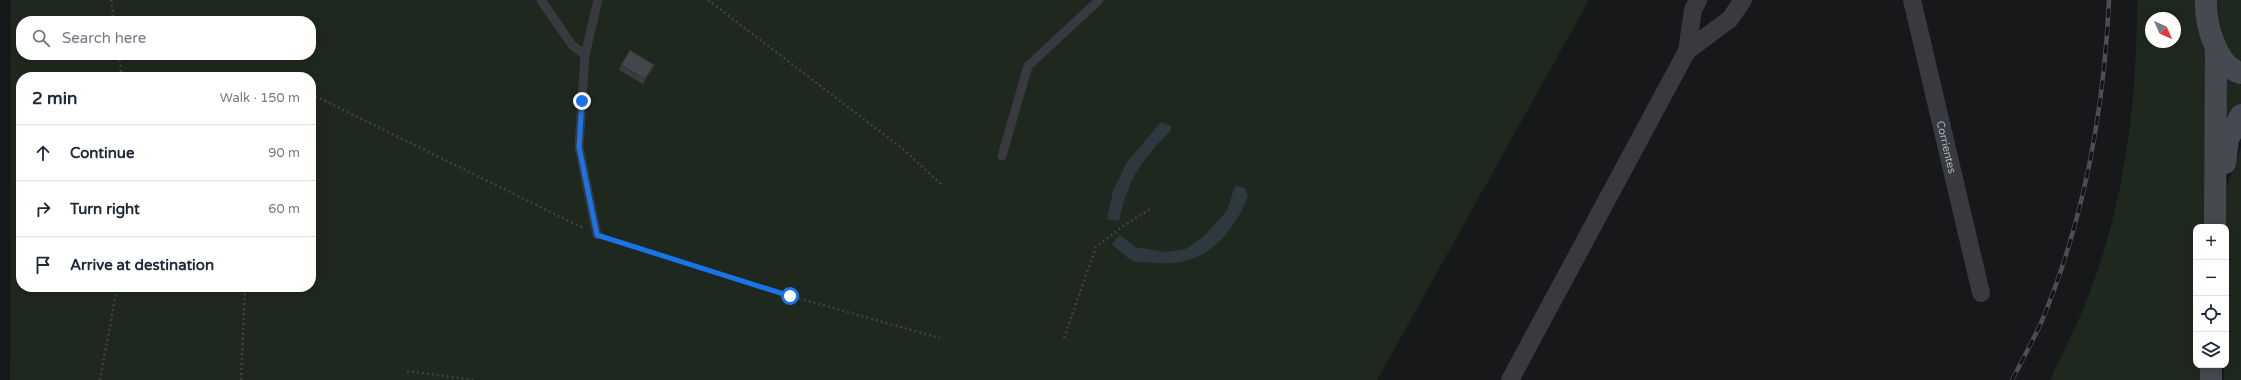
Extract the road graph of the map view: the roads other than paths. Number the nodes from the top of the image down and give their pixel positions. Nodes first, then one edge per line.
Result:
1 (541, 0) edge
2 (598, 0) edge
3 (1099, 0) edge
4 (1698, 0) edge
5 (1743, 0) edge
6 (1912, 0) edge
7 (2206, 0) edge
8 (2216, 49) junction
9 (1687, 51) junction
10 (585, 55) junction
11 (2241, 73) edge
12 (2241, 115) edge
13 (1002, 156) dead end
14 (2215, 224) edge
15 (2215, 224) edge
16 (597, 235) road end
17 (1982, 293) dead end
18 (2211, 368) edge
19 (1510, 380) edge
20 (2211, 380) edge

1 - 10 lane
2 - 10 lane
3 - 13 lane
4 - 9 street
5 - 9 street
6 - 17 street, Corrientes
7 - 8 main road
8 - 11 main road
8 - 14 main road
9 - 19 street
10 - 16 lane
12 - 15 main road
18 - 20 main road

